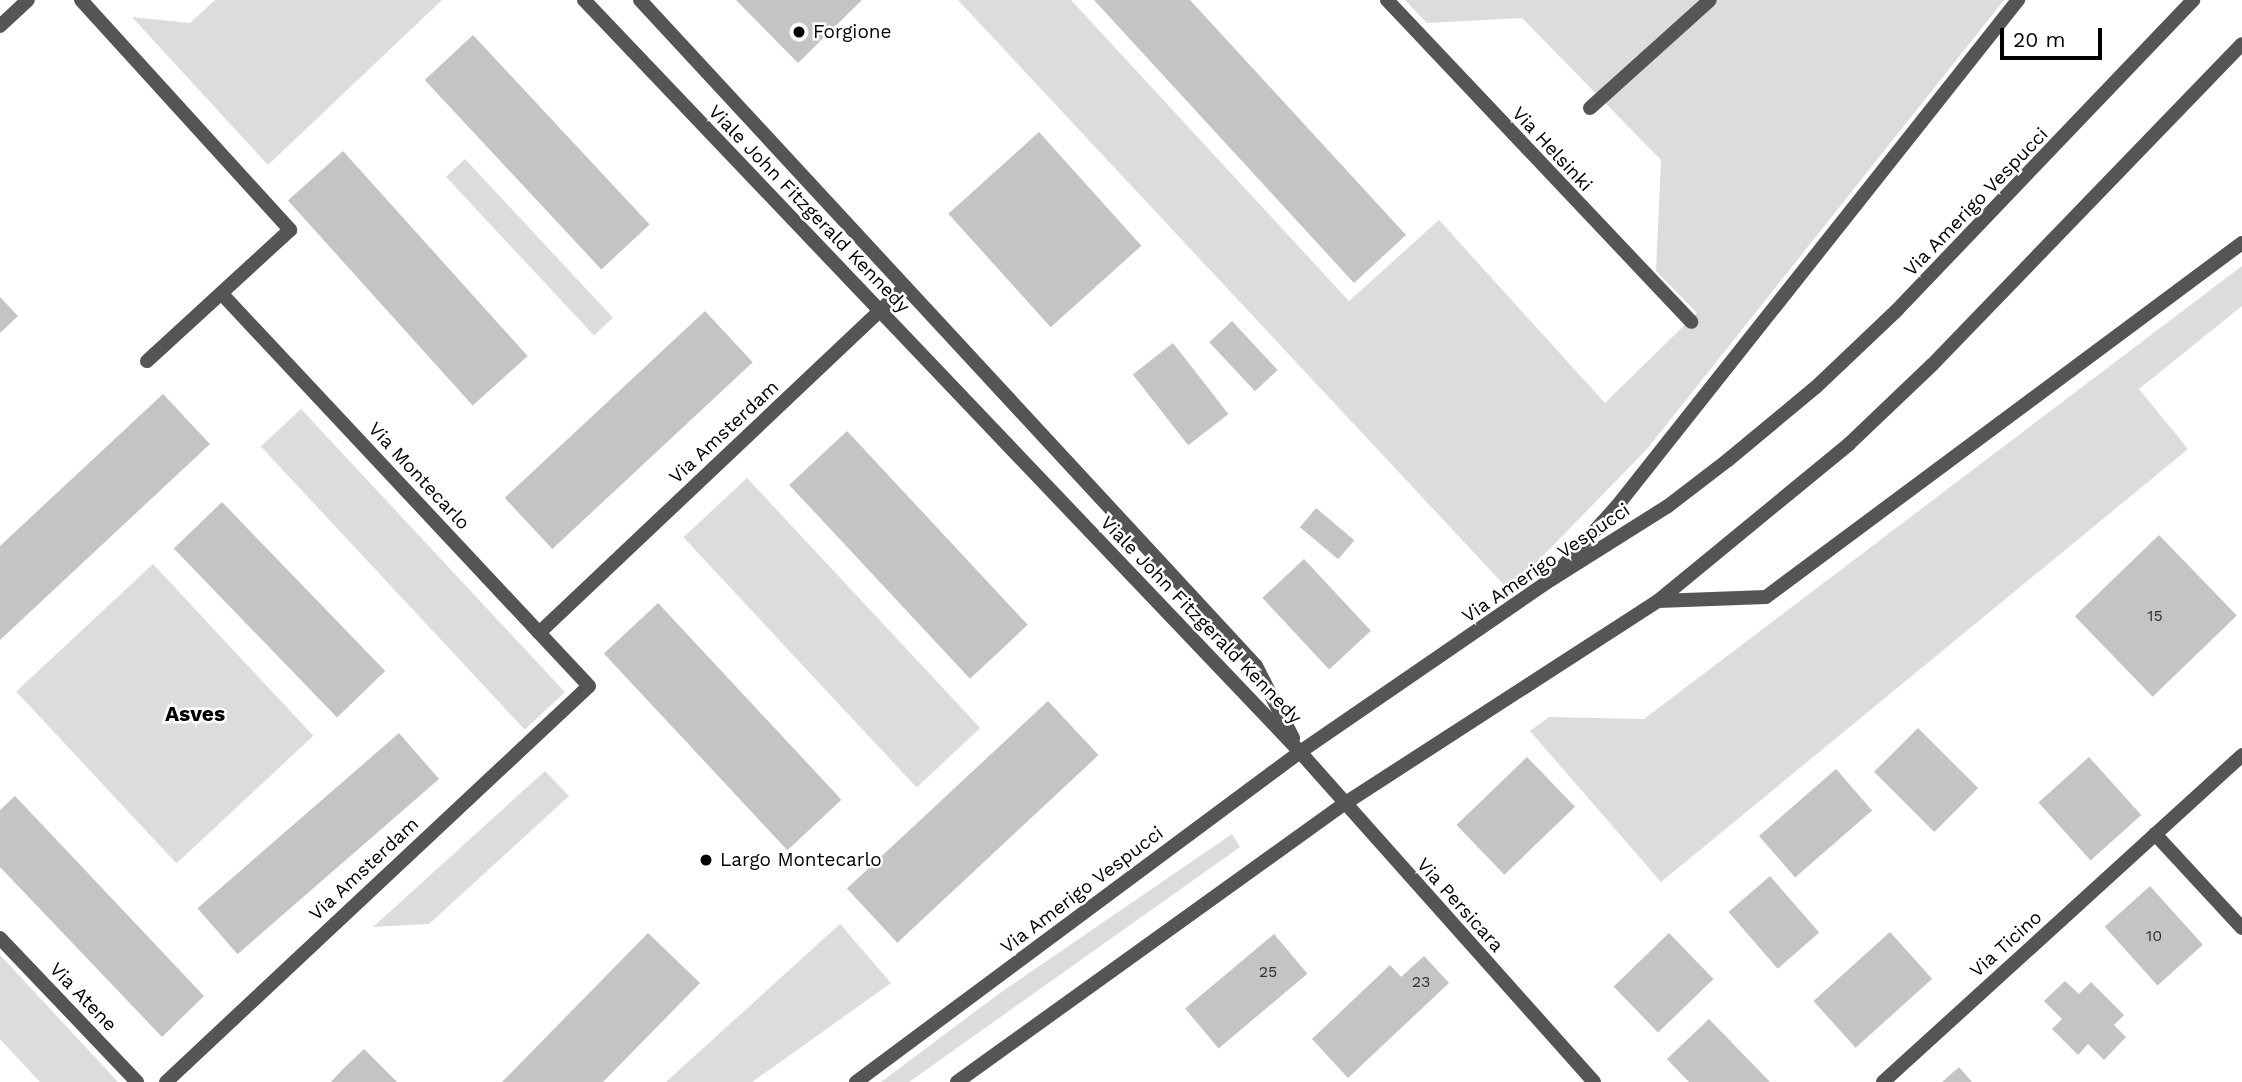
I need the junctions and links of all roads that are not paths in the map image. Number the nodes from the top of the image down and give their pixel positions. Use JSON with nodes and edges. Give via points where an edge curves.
{"nodes":[{"id":1,"x":28,"y":0,"type":"edge"},
{"id":2,"x":80,"y":0,"type":"edge"},
{"id":3,"x":584,"y":0,"type":"edge"},
{"id":4,"x":640,"y":0,"type":"edge"},
{"id":5,"x":1388,"y":0,"type":"edge"},
{"id":6,"x":1710,"y":0,"type":"edge"},
{"id":7,"x":2018,"y":0,"type":"edge"},
{"id":8,"x":2193,"y":0,"type":"edge"},
{"id":9,"x":0,"y":26,"type":"edge"},
{"id":10,"x":2242,"y":44,"type":"edge"},
{"id":11,"x":1591,"y":108,"type":"dead end"},
{"id":12,"x":2242,"y":243,"type":"edge"},
{"id":13,"x":905,"y":287,"type":"junction"},
{"id":14,"x":221,"y":293,"type":"junction"},
{"id":15,"x":880,"y":311,"type":"junction"},
{"id":16,"x":1691,"y":322,"type":"dead end"},
{"id":17,"x":147,"y":360,"type":"dead end"},
{"id":18,"x":1552,"y":579,"type":"junction"},
{"id":19,"x":1658,"y":601,"type":"junction"},
{"id":20,"x":539,"y":633,"type":"junction"},
{"id":21,"x":589,"y":686,"type":"joint"},
{"id":22,"x":1300,"y":752,"type":"junction"},
{"id":23,"x":2242,"y":755,"type":"edge"},
{"id":24,"x":1344,"y":804,"type":"junction"},
{"id":25,"x":2155,"y":834,"type":"junction"},
{"id":26,"x":2242,"y":928,"type":"edge"},
{"id":27,"x":0,"y":938,"type":"edge"},
{"id":28,"x":137,"y":1082,"type":"edge"},
{"id":29,"x":166,"y":1082,"type":"edge"},
{"id":30,"x":856,"y":1082,"type":"edge"},
{"id":31,"x":957,"y":1082,"type":"edge"},
{"id":32,"x":1594,"y":1082,"type":"edge"},
{"id":33,"x":1883,"y":1082,"type":"edge"}],
"edges":[{"from":1,"to":9,"type":"street"},
{"from":2,"to":14,"type":"street","via":[[290,230]]},
{"from":3,"to":15,"type":"street","name":"Viale John Fitzgerald Kennedy"},
{"from":4,"to":13,"type":"street","name":"Viale John Fitzgerald Kennedy"},
{"from":5,"to":16,"type":"street","name":"Via Helsinki"},
{"from":6,"to":11,"type":"street"},
{"from":7,"to":18,"type":"street","via":[[1617,506]]},
{"from":8,"to":18,"type":"street","name":"Via Amerigo Vespucci","via":[[1956,253],[1816,387],[1668,506]]},
{"from":10,"to":19,"type":"street","via":[[1942,356],[1849,444]]},
{"from":12,"to":19,"type":"street","via":[[1766,597]]},
{"from":13,"to":15,"type":"street","name":"Via Amsterdam"},
{"from":13,"to":22,"type":"street","name":"Viale John Fitzgerald Kennedy","via":[[1256,666]]},
{"from":14,"to":17,"type":"street"},
{"from":14,"to":20,"type":"street","name":"Via Montecarlo"},
{"from":15,"to":20,"type":"street","name":"Via Amsterdam"},
{"from":15,"to":22,"type":"street","name":"Viale John Fitzgerald Kennedy"},
{"from":18,"to":22,"type":"street","name":"Via Amerigo Vespucci"},
{"from":19,"to":24,"type":"street"},
{"from":20,"to":21,"type":"street","name":"Via Montecarlo"},
{"from":21,"to":29,"type":"street","name":"Via Amsterdam"},
{"from":22,"to":24,"type":"street","name":"Via Persicara"},
{"from":22,"to":30,"type":"street","name":"Via Amerigo Vespucci"},
{"from":23,"to":25,"type":"street","name":"Via Ticino"},
{"from":24,"to":31,"type":"street"},
{"from":24,"to":32,"type":"street","name":"Via Persicara"},
{"from":25,"to":26,"type":"street"},
{"from":25,"to":33,"type":"street","name":"Via Ticino"},
{"from":27,"to":28,"type":"street","name":"Via Atene"}]}
